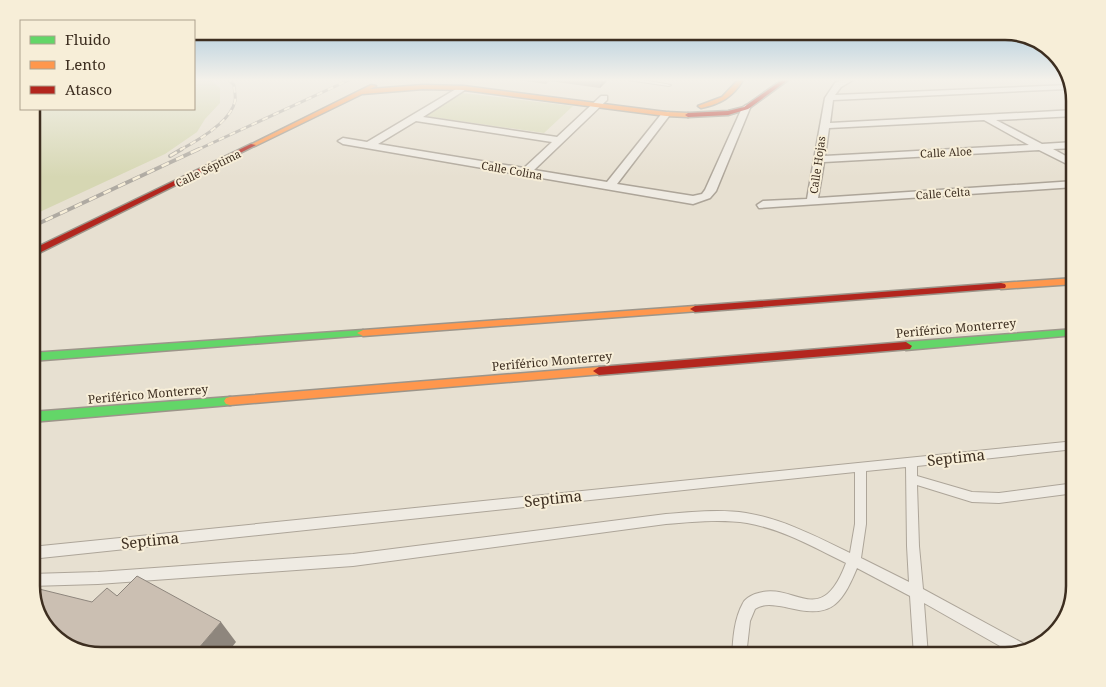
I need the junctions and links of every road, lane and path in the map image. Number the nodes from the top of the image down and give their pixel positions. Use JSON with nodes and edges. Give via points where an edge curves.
{"nodes":[{"id":1,"x":319,"y":112,"type":"edge"},
{"id":2,"x":423,"y":112,"type":"edge"},
{"id":3,"x":587,"y":112,"type":"edge"},
{"id":4,"x":656,"y":112,"type":"edge"},
{"id":5,"x":731,"y":112,"type":"edge"},
{"id":6,"x":744,"y":112,"type":"edge"},
{"id":7,"x":826,"y":112,"type":"edge"},
{"id":8,"x":666,"y":114,"type":"junction"},
{"id":9,"x":1066,"y":114,"type":"edge"},
{"id":10,"x":414,"y":118,"type":"junction"},
{"id":11,"x":985,"y":118,"type":"junction"},
{"id":12,"x":823,"y":126,"type":"junction"},
{"id":13,"x":558,"y":140,"type":"junction"},
{"id":14,"x":343,"y":141,"type":"dead end"},
{"id":15,"x":369,"y":145,"type":"junction"},
{"id":16,"x":1066,"y":145,"type":"edge"},
{"id":17,"x":1041,"y":146,"type":"junction"},
{"id":18,"x":818,"y":159,"type":"junction"},
{"id":19,"x":1066,"y":160,"type":"edge"},
{"id":20,"x":526,"y":172,"type":"junction"},
{"id":21,"x":1066,"y":185,"type":"edge"},
{"id":22,"x":610,"y":186,"type":"junction"},
{"id":23,"x":812,"y":201,"type":"junction"},
{"id":24,"x":763,"y":205,"type":"dead end"},
{"id":25,"x":40,"y":250,"type":"edge"},
{"id":26,"x":1066,"y":282,"type":"edge"},
{"id":27,"x":1066,"y":333,"type":"edge"},
{"id":28,"x":40,"y":356,"type":"edge"},
{"id":29,"x":40,"y":416,"type":"edge"},
{"id":30,"x":1066,"y":446,"type":"edge"},
{"id":31,"x":911,"y":462,"type":"junction"},
{"id":32,"x":860,"y":467,"type":"junction"},
{"id":33,"x":912,"y":479,"type":"junction"},
{"id":34,"x":1066,"y":489,"type":"edge"},
{"id":35,"x":40,"y":552,"type":"edge"},
{"id":36,"x":855,"y":562,"type":"junction"},
{"id":37,"x":40,"y":580,"type":"edge"},
{"id":38,"x":918,"y":593,"type":"junction"},
{"id":39,"x":1014,"y":646,"type":"edge"},
{"id":40,"x":740,"y":647,"type":"edge"},
{"id":41,"x":921,"y":647,"type":"edge"}],
"edges":[{"from":1,"to":25,"type":"main road","name":"Calle Séptima"},
{"from":2,"to":10,"type":"street"},
{"from":3,"to":13,"type":"street"},
{"from":4,"to":8,"type":"main road"},
{"from":5,"to":8,"type":"main road"},
{"from":6,"to":22,"type":"street","name":"Calle Colina","via":[[706,196],[680,199]]},
{"from":7,"to":12,"type":"street","name":"Calle Hojas"},
{"from":8,"to":22,"type":"street"},
{"from":9,"to":11,"type":"street"},
{"from":10,"to":13,"type":"street"},
{"from":10,"to":15,"type":"street"},
{"from":11,"to":12,"type":"street"},
{"from":11,"to":17,"type":"street"},
{"from":12,"to":18,"type":"street","name":"Calle Hojas"},
{"from":13,"to":20,"type":"street"},
{"from":14,"to":15,"type":"street","name":"Calle Colina"},
{"from":15,"to":20,"type":"street","name":"Calle Colina"},
{"from":16,"to":17,"type":"street","name":"Calle Aloe"},
{"from":17,"to":18,"type":"street","name":"Calle Aloe"},
{"from":17,"to":19,"type":"street"},
{"from":18,"to":23,"type":"street","name":"Calle Hojas"},
{"from":20,"to":22,"type":"street","name":"Calle Colina"},
{"from":21,"to":23,"type":"street","name":"Calle Celta"},
{"from":23,"to":24,"type":"street"},
{"from":26,"to":28,"type":"main road"},
{"from":27,"to":29,"type":"main road","name":"Periférico Monterrey"},
{"from":30,"to":31,"type":"lane","name":"Septima"},
{"from":31,"to":32,"type":"lane","name":"Septima"},
{"from":31,"to":33,"type":"lane"},
{"from":32,"to":35,"type":"lane","name":"Septima"},
{"from":32,"to":36,"type":"lane","via":[[862,520]]},
{"from":33,"to":34,"type":"lane","via":[[972,497],[999,498]]},
{"from":33,"to":38,"type":"lane","via":[[913,546]]},
{"from":36,"to":37,"type":"lane","via":[[793,532],[747,518],[710,516],[353,560]]},
{"from":36,"to":38,"type":"lane"},
{"from":36,"to":40,"type":"lane","via":[[839,591],[826,603],[812,606],[759,599],[749,605],[744,616]]},
{"from":38,"to":39,"type":"lane"},
{"from":38,"to":41,"type":"lane"}]}
